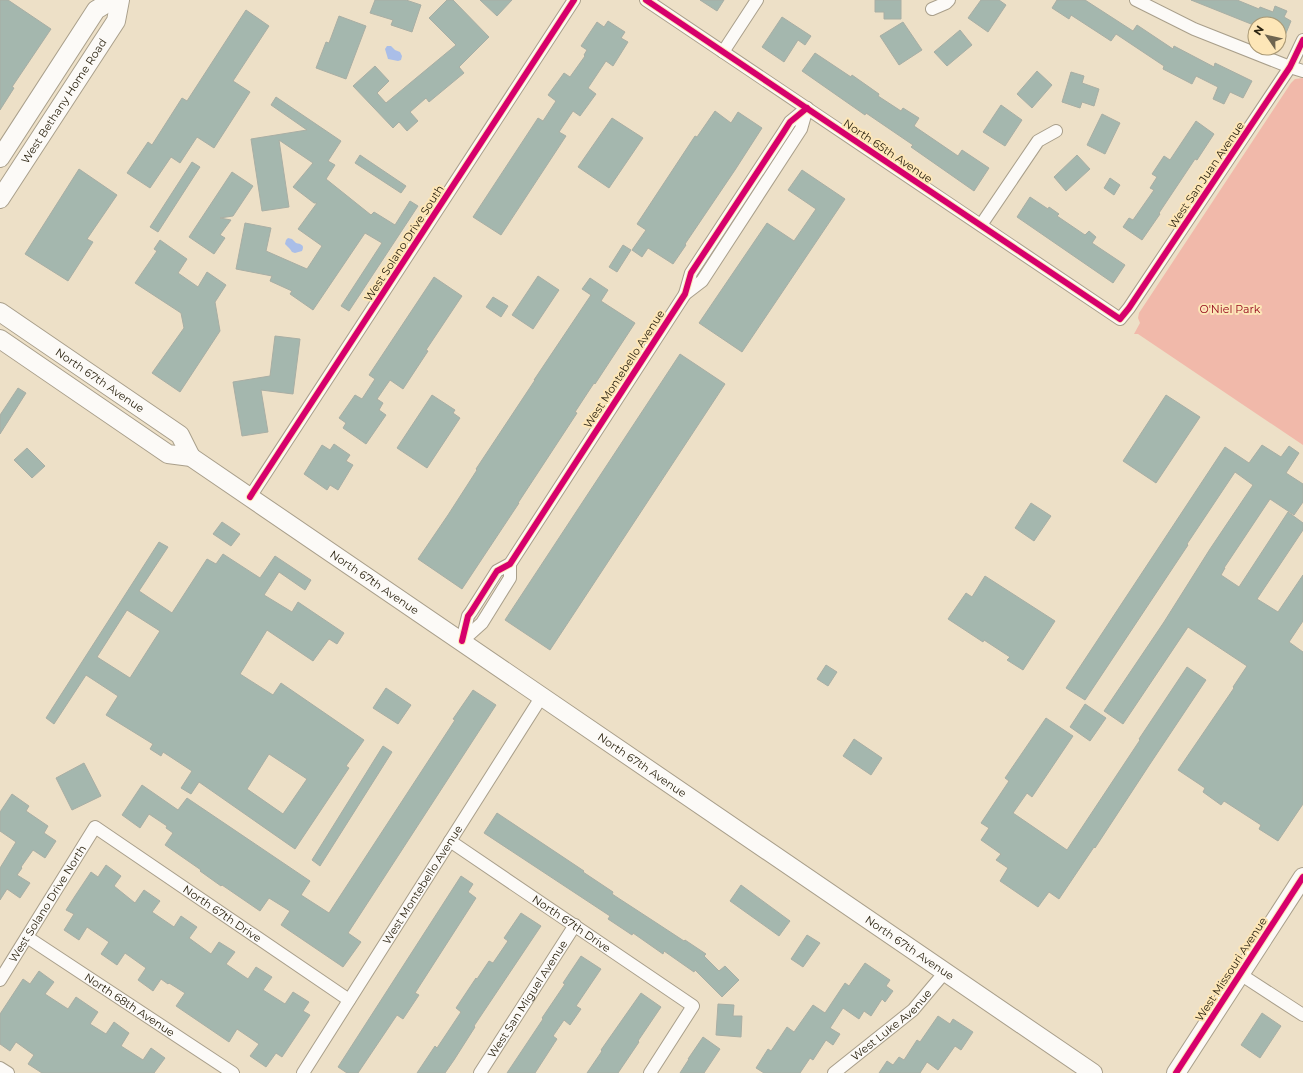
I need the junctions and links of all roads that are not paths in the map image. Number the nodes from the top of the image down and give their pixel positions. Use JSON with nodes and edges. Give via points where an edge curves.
{"nodes":[{"id":1,"x":112,"y":0,"type":"edge"},
{"id":2,"x":120,"y":0,"type":"edge"},
{"id":3,"x":574,"y":0,"type":"edge"},
{"id":4,"x":646,"y":0,"type":"edge"},
{"id":5,"x":757,"y":0,"type":"edge"},
{"id":6,"x":949,"y":0,"type":"edge"},
{"id":7,"x":1136,"y":0,"type":"edge"},
{"id":8,"x":932,"y":9,"type":"dead end"},
{"id":9,"x":1303,"y":40,"type":"edge"},
{"id":10,"x":724,"y":52,"type":"junction"},
{"id":11,"x":1290,"y":67,"type":"junction"},
{"id":12,"x":1303,"y":71,"type":"edge"},
{"id":13,"x":806,"y":108,"type":"junction"},
{"id":14,"x":1056,"y":131,"type":"dead end"},
{"id":15,"x":0,"y":158,"type":"edge"},
{"id":16,"x":0,"y":198,"type":"edge"},
{"id":17,"x":981,"y":225,"type":"junction"},
{"id":18,"x":0,"y":312,"type":"edge"},
{"id":19,"x":1120,"y":319,"type":"joint"},
{"id":20,"x":0,"y":339,"type":"edge"},
{"id":21,"x":191,"y":457,"type":"junction"},
{"id":22,"x":250,"y":497,"type":"junction"},
{"id":23,"x":462,"y":641,"type":"junction"},
{"id":24,"x":542,"y":696,"type":"junction"},
{"id":25,"x":95,"y":827,"type":"joint"},
{"id":26,"x":450,"y":840,"type":"junction"},
{"id":27,"x":1303,"y":877,"type":"edge"},
{"id":28,"x":575,"y":925,"type":"junction"},
{"id":29,"x":27,"y":937,"type":"junction"},
{"id":30,"x":945,"y":972,"type":"junction"},
{"id":31,"x":1240,"y":974,"type":"junction"},
{"id":32,"x":0,"y":980,"type":"edge"},
{"id":33,"x":349,"y":1000,"type":"junction"},
{"id":34,"x":1303,"y":1015,"type":"edge"},
{"id":35,"x":0,"y":1068,"type":"edge"},
{"id":36,"x":8,"y":1073,"type":"edge"},
{"id":37,"x":233,"y":1073,"type":"edge"},
{"id":38,"x":303,"y":1073,"type":"edge"},
{"id":39,"x":480,"y":1073,"type":"edge"},
{"id":40,"x":650,"y":1073,"type":"edge"},
{"id":41,"x":834,"y":1073,"type":"edge"},
{"id":42,"x":1093,"y":1073,"type":"edge"},
{"id":43,"x":1176,"y":1073,"type":"edge"}],
"edges":[{"from":1,"to":15,"type":"main road","name":"West Bethany Home Road","via":[[96,10]]},
{"from":2,"to":16,"type":"main road","name":"West Bethany Home Road","via":[[116,21]]},
{"from":3,"to":22,"type":"street","name":"West Solano Drive South"},
{"from":4,"to":10,"type":"street","name":"North 65th Avenue"},
{"from":5,"to":10,"type":"street"},
{"from":6,"to":8,"type":"street"},
{"from":7,"to":11,"type":"street","via":[[1194,29]]},
{"from":9,"to":11,"type":"street","name":"West San Juan Avenue"},
{"from":10,"to":13,"type":"street","name":"North 65th Avenue"},
{"from":11,"to":12,"type":"street"},
{"from":11,"to":19,"type":"street","name":"West San Juan Avenue"},
{"from":13,"to":17,"type":"street","name":"North 65th Avenue"},
{"from":13,"to":23,"type":"street","name":"West Montebello Avenue","via":[[800,129],[706,275],[685,294],[510,564],[497,571],[470,612]]},
{"from":14,"to":17,"type":"street","via":[[1038,141]]},
{"from":17,"to":19,"type":"street","name":"North 65th Avenue"},
{"from":18,"to":21,"type":"main road","name":"North 67th Avenue","via":[[180,436]]},
{"from":20,"to":21,"type":"main road","name":"North 67th Avenue","via":[[168,454]]},
{"from":21,"to":22,"type":"main road","name":"North 67th Avenue"},
{"from":22,"to":23,"type":"main road","name":"North 67th Avenue"},
{"from":23,"to":24,"type":"main road","name":"North 67th Avenue"},
{"from":24,"to":26,"type":"street","name":"West Montebello Avenue"},
{"from":24,"to":30,"type":"main road","name":"North 67th Avenue"},
{"from":25,"to":29,"type":"street","name":"West Solano Drive North"},
{"from":25,"to":33,"type":"street","name":"North 67th Drive"},
{"from":26,"to":28,"type":"street","name":"North 67th Drive"},
{"from":26,"to":33,"type":"street","name":"West Montebello Avenue"},
{"from":27,"to":31,"type":"main road","name":"West Missouri Avenue"},
{"from":28,"to":39,"type":"street","name":"West San Miguel Avenue"},
{"from":28,"to":40,"type":"street","name":"North 67th Drive","via":[[693,1006]]},
{"from":29,"to":32,"type":"street","name":"West Solano Drive North"},
{"from":29,"to":37,"type":"street","name":"North 68th Avenue"},
{"from":30,"to":41,"type":"street","name":"West Luke Avenue","via":[[913,1010]]},
{"from":30,"to":42,"type":"main road","name":"North 67th Avenue"},
{"from":31,"to":34,"type":"street"},
{"from":31,"to":43,"type":"main road","name":"West Missouri Avenue"},
{"from":33,"to":38,"type":"street","name":"West Montebello Avenue"},
{"from":35,"to":36,"type":"street"}]}
